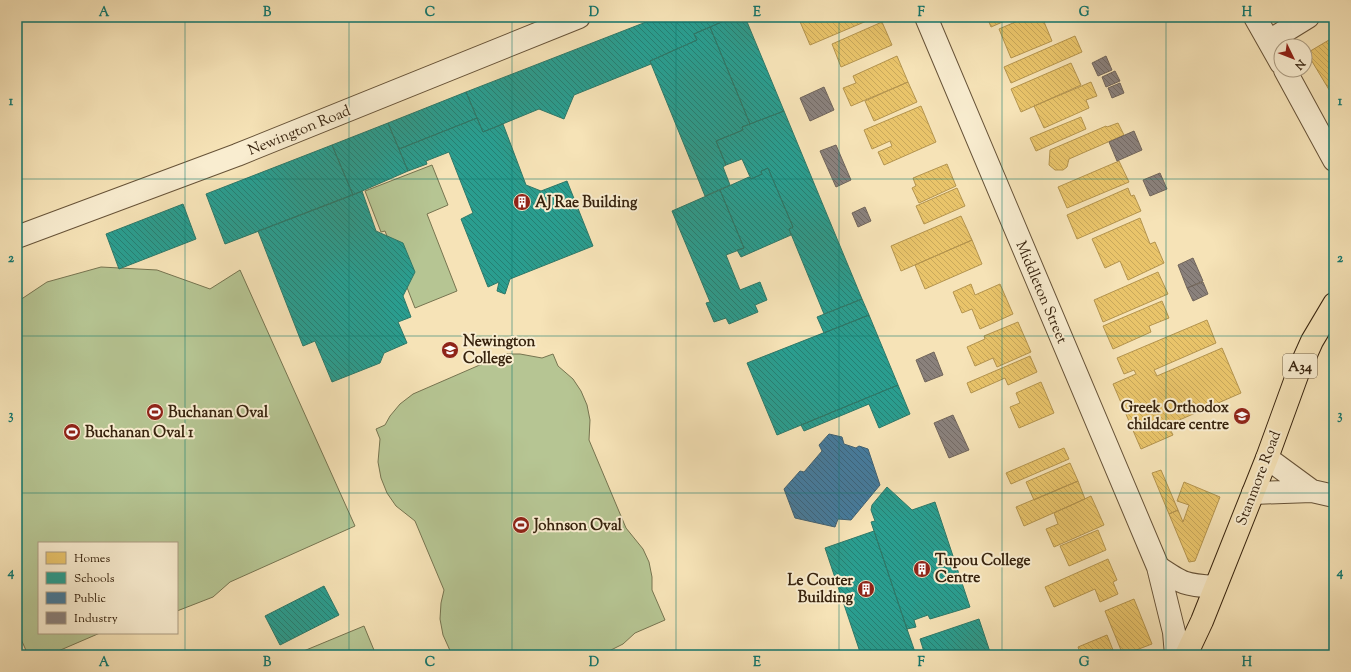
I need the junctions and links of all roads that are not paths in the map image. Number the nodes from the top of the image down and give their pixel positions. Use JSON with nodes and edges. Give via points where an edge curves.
{"nodes":[{"id":1,"x":579,"y":17,"type":"edge"},
{"id":2,"x":926,"y":17,"type":"edge"},
{"id":3,"x":1255,"y":17,"type":"edge"},
{"id":4,"x":1308,"y":17,"type":"edge"},
{"id":5,"x":1269,"y":41,"type":"junction"},
{"id":6,"x":1273,"y":48,"type":"edge"},
{"id":7,"x":1289,"y":78,"type":"edge"},
{"id":8,"x":1334,"y":160,"type":"edge"},
{"id":9,"x":17,"y":237,"type":"edge"},
{"id":10,"x":1334,"y":304,"type":"edge"},
{"id":11,"x":1267,"y":458,"type":"junction"},
{"id":12,"x":1312,"y":491,"type":"junction"},
{"id":13,"x":1253,"y":493,"type":"junction"},
{"id":14,"x":1334,"y":496,"type":"edge"},
{"id":15,"x":1158,"y":567,"type":"junction"},
{"id":16,"x":1215,"y":587,"type":"junction"},
{"id":17,"x":1176,"y":655,"type":"edge"},
{"id":18,"x":1186,"y":655,"type":"edge"}],
"edges":[{"from":1,"to":9,"type":"street","name":"Newington Road","via":[[237,155]]},
{"from":2,"to":15,"type":"street","name":"Middleton Street"},
{"from":3,"to":5,"type":"street"},
{"from":4,"to":5,"type":"street"},
{"from":5,"to":6,"type":"street"},
{"from":7,"to":8,"type":"street"},
{"from":10,"to":11,"type":"highway","name":"Stanmore Road","number":"A34","via":[[1312,340],[1298,370]]},
{"from":11,"to":12,"type":"street"},
{"from":11,"to":13,"type":"highway","name":"Stanmore Road","number":"A34"},
{"from":12,"to":13,"type":"street"},
{"from":12,"to":14,"type":"street"},
{"from":13,"to":16,"type":"highway","name":"Stanmore Road","number":"A34"},
{"from":15,"to":16,"type":"street","via":[[1180,582]]},
{"from":15,"to":17,"type":"street","name":"Middleton Street","via":[[1174,632]]},
{"from":16,"to":18,"type":"highway","name":"Stanmore Road","number":"A34"}]}
